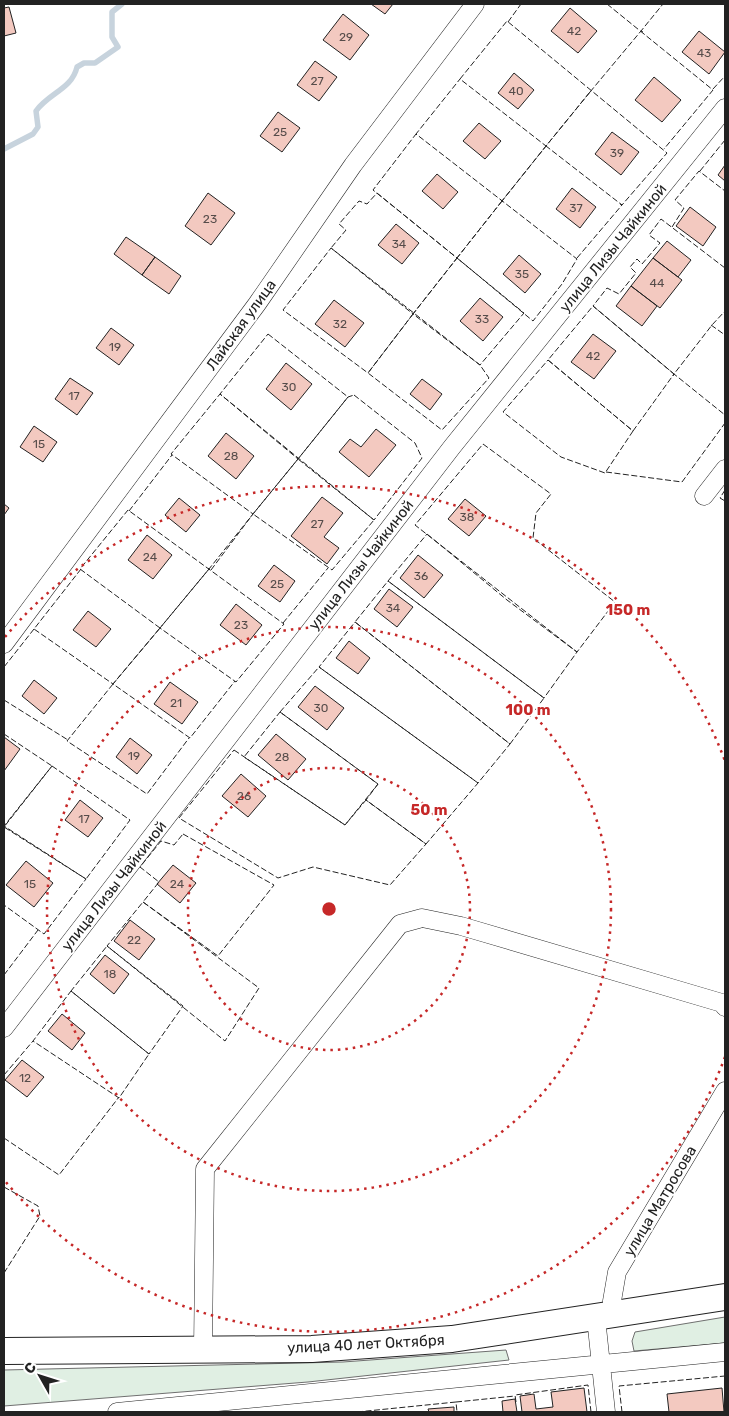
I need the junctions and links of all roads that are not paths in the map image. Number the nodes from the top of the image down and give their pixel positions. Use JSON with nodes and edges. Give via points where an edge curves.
{"nodes":[{"id":1,"x":475,"y":4,"type":"edge"},
{"id":2,"x":725,"y":108,"type":"edge"},
{"id":3,"x":725,"y":469,"type":"edge"},
{"id":4,"x":704,"y":496,"type":"dead end"},
{"id":5,"x":4,"y":644,"type":"edge"},
{"id":6,"x":725,"y":1007,"type":"edge"},
{"id":7,"x":4,"y":1028,"type":"edge"},
{"id":8,"x":725,"y":1091,"type":"edge"},
{"id":9,"x":725,"y":1297,"type":"edge"},
{"id":10,"x":604,"y":1317,"type":"junction"},
{"id":11,"x":203,"y":1350,"type":"junction"},
{"id":12,"x":4,"y":1351,"type":"edge"},
{"id":13,"x":725,"y":1352,"type":"edge"},
{"id":14,"x":600,"y":1366,"type":"junction"},
{"id":15,"x":117,"y":1412,"type":"edge"},
{"id":16,"x":606,"y":1412,"type":"edge"}],
"edges":[{"from":1,"to":5,"type":"street","name":"Лайская улица","via":[[353,165],[257,304]]},
{"from":2,"to":7,"type":"street","name":"улица Лизы Чайкиной","via":[[452,447]]},
{"from":3,"to":4,"type":"street"},
{"from":6,"to":11,"type":"street","via":[[722,1003],[461,926],[422,918],[400,924],[205,1169]]},
{"from":8,"to":10,"type":"street","name":"улица Матросова","via":[[618,1272],[612,1301]]},
{"from":9,"to":10,"type":"main road","name":"улица 40 лет Октября"},
{"from":10,"to":11,"type":"main road","name":"улица 40 лет Октября","via":[[452,1339],[312,1349]]},
{"from":10,"to":14,"type":"street","name":"улица Матросова"},
{"from":11,"to":12,"type":"main road","name":"улица 40 лет Октября"},
{"from":13,"to":14,"type":"street"},
{"from":14,"to":15,"type":"street"},
{"from":14,"to":16,"type":"street","name":"улица Матросова"}]}
